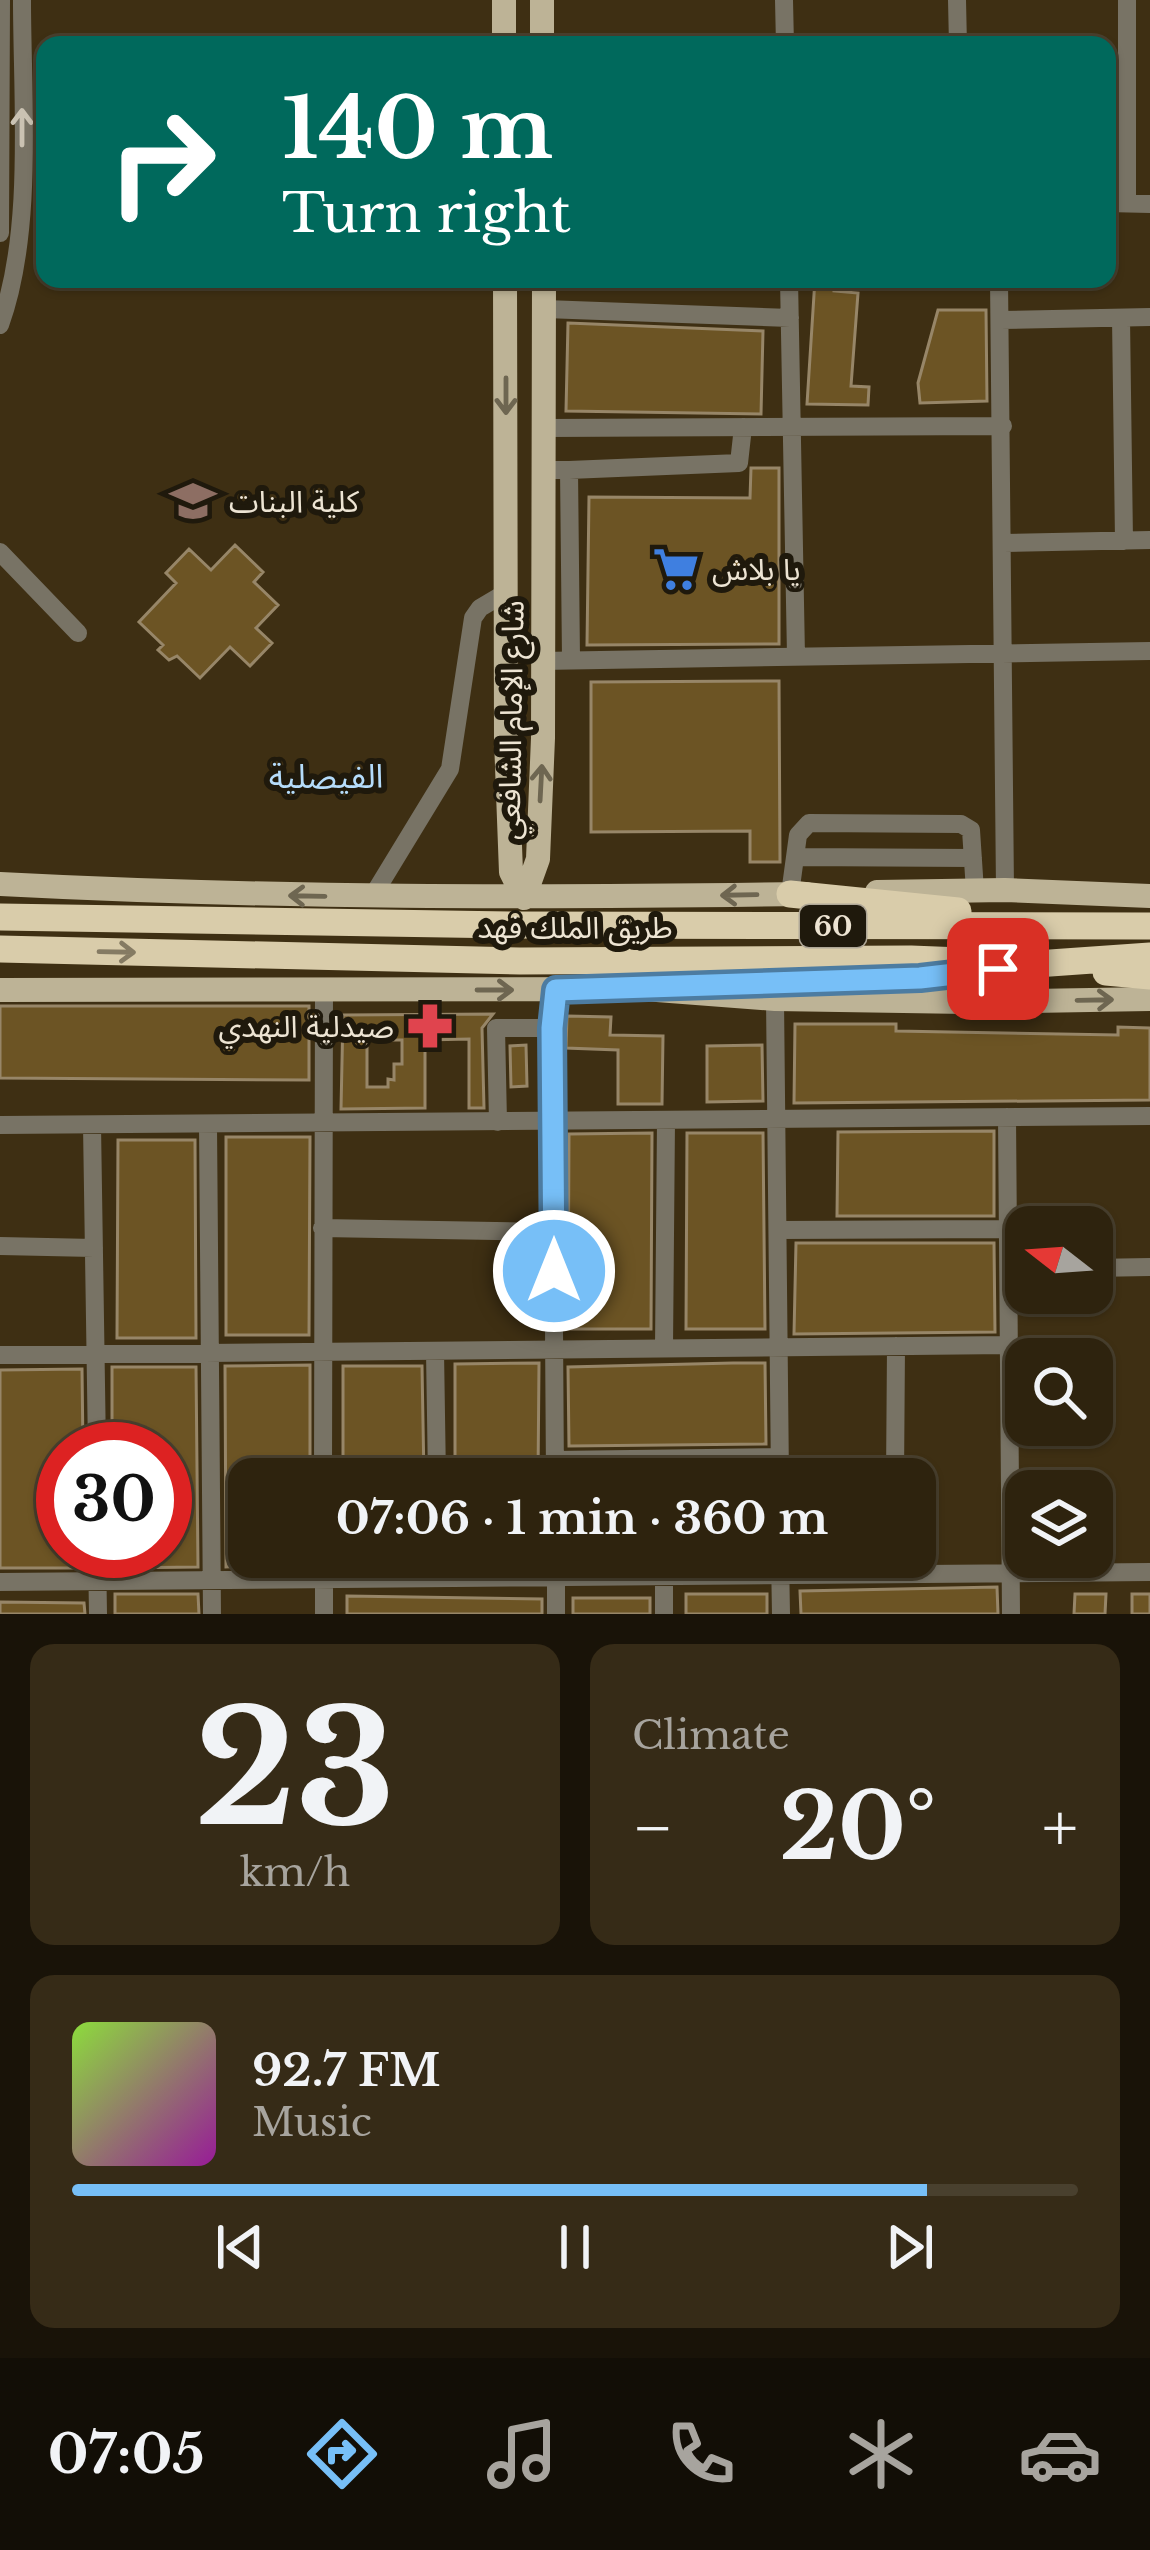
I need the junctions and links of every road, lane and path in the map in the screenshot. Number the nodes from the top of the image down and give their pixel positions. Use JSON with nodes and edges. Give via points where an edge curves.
{"nodes":[{"id":1,"x":1,"y":0,"type":"edge"},
{"id":2,"x":22,"y":0,"type":"edge"},
{"id":3,"x":504,"y":0,"type":"edge"},
{"id":4,"x":542,"y":0,"type":"edge"},
{"id":5,"x":784,"y":0,"type":"edge"},
{"id":6,"x":957,"y":0,"type":"edge"},
{"id":7,"x":1127,"y":0,"type":"edge"},
{"id":8,"x":504,"y":36,"type":"edge"},
{"id":9,"x":542,"y":36,"type":"edge"},
{"id":10,"x":785,"y":36,"type":"edge"},
{"id":11,"x":958,"y":36,"type":"edge"},
{"id":12,"x":1117,"y":90,"type":"edge"},
{"id":13,"x":1117,"y":203,"type":"edge"},
{"id":14,"x":1150,"y":204,"type":"edge"},
{"id":15,"x":6,"y":232,"type":"edge"},
{"id":16,"x":506,"y":288,"type":"edge"},
{"id":17,"x":544,"y":288,"type":"edge"},
{"id":18,"x":790,"y":288,"type":"edge"},
{"id":19,"x":1000,"y":288,"type":"edge"},
{"id":20,"x":545,"y":309,"type":"junction"},
{"id":21,"x":1150,"y":317,"type":"edge"},
{"id":22,"x":790,"y":318,"type":"junction"},
{"id":23,"x":1121,"y":318,"type":"junction"},
{"id":24,"x":1000,"y":320,"type":"junction"},
{"id":25,"x":0,"y":325,"type":"edge"},
{"id":26,"x":1003,"y":426,"type":"junction"},
{"id":27,"x":743,"y":427,"type":"junction"},
{"id":28,"x":792,"y":427,"type":"junction"},
{"id":29,"x":546,"y":428,"type":"junction"},
{"id":30,"x":558,"y":470,"type":"junction"},
{"id":31,"x":1150,"y":540,"type":"edge"},
{"id":32,"x":1124,"y":541,"type":"junction"},
{"id":33,"x":1004,"y":543,"type":"junction"},
{"id":34,"x":0,"y":552,"type":"edge"},
{"id":35,"x":507,"y":592,"type":"junction"},
{"id":36,"x":78,"y":633,"type":"dead end"},
{"id":37,"x":1150,"y":651,"type":"edge"},
{"id":38,"x":1005,"y":653,"type":"junction"},
{"id":39,"x":796,"y":656,"type":"junction"},
{"id":40,"x":571,"y":659,"type":"junction"},
{"id":41,"x":541,"y":661,"type":"junction"},
{"id":42,"x":543,"y":738,"type":"junction"},
{"id":43,"x":506,"y":740,"type":"junction"},
{"id":44,"x":795,"y":857,"type":"junction"},
{"id":45,"x":973,"y":858,"type":"junction"},
{"id":46,"x":0,"y":884,"type":"edge"},
{"id":47,"x":1005,"y":890,"type":"junction"},
{"id":48,"x":975,"y":891,"type":"junction"},
{"id":49,"x":187,"y":894,"type":"junction"},
{"id":50,"x":790,"y":894,"type":"junction"},
{"id":51,"x":1150,"y":896,"type":"edge"},
{"id":52,"x":372,"y":897,"type":"junction"},
{"id":53,"x":0,"y":899,"type":"edge"},
{"id":54,"x":520,"y":912,"type":"junction"},
{"id":55,"x":0,"y":916,"type":"edge"},
{"id":56,"x":1137,"y":926,"type":"edge"},
{"id":57,"x":0,"y":949,"type":"edge"},
{"id":58,"x":1150,"y":956,"type":"edge"},
{"id":59,"x":1036,"y":964,"type":"junction"},
{"id":60,"x":0,"y":976,"type":"edge"},
{"id":61,"x":1150,"y":976,"type":"edge"},
{"id":62,"x":323,"y":989,"type":"junction"},
{"id":63,"x":644,"y":989,"type":"junction"},
{"id":64,"x":0,"y":990,"type":"edge"},
{"id":65,"x":556,"y":990,"type":"junction"},
{"id":66,"x":227,"y":991,"type":"junction"},
{"id":67,"x":775,"y":998,"type":"junction"},
{"id":68,"x":1150,"y":999,"type":"edge"},
{"id":69,"x":552,"y":1028,"type":"junction"},
{"id":70,"x":1150,"y":1116,"type":"edge"},
{"id":71,"x":1007,"y":1117,"type":"junction"},
{"id":72,"x":666,"y":1120,"type":"junction"},
{"id":73,"x":777,"y":1120,"type":"junction"},
{"id":74,"x":498,"y":1122,"type":"junction"},
{"id":75,"x":553,"y":1122,"type":"junction"},
{"id":76,"x":321,"y":1124,"type":"junction"},
{"id":77,"x":0,"y":1125,"type":"edge"},
{"id":78,"x":92,"y":1125,"type":"junction"},
{"id":79,"x":208,"y":1125,"type":"junction"},
{"id":80,"x":1008,"y":1206,"type":"edge"},
{"id":81,"x":322,"y":1228,"type":"junction"},
{"id":82,"x":1005,"y":1229,"type":"edge"},
{"id":83,"x":778,"y":1230,"type":"junction"},
{"id":84,"x":554,"y":1232,"type":"junction"},
{"id":85,"x":0,"y":1246,"type":"edge"},
{"id":86,"x":94,"y":1248,"type":"junction"},
{"id":87,"x":1150,"y":1267,"type":"edge"},
{"id":88,"x":1113,"y":1268,"type":"edge"},
{"id":89,"x":1005,"y":1345,"type":"edge"},
{"id":90,"x":896,"y":1346,"type":"junction"},
{"id":91,"x":778,"y":1347,"type":"junction"},
{"id":92,"x":664,"y":1348,"type":"junction"},
{"id":93,"x":554,"y":1350,"type":"junction"},
{"id":94,"x":435,"y":1351,"type":"junction"},
{"id":95,"x":322,"y":1352,"type":"junction"},
{"id":96,"x":210,"y":1353,"type":"junction"},
{"id":97,"x":96,"y":1354,"type":"junction"},
{"id":98,"x":0,"y":1355,"type":"edge"},
{"id":99,"x":97,"y":1422,"type":"edge"},
{"id":100,"x":779,"y":1457,"type":"joint"},
{"id":101,"x":323,"y":1458,"type":"edge"},
{"id":102,"x":437,"y":1458,"type":"edge"},
{"id":103,"x":555,"y":1458,"type":"edge"},
{"id":104,"x":762,"y":1458,"type":"edge"},
{"id":105,"x":895,"y":1458,"type":"edge"},
{"id":106,"x":936,"y":1568,"type":"edge"},
{"id":107,"x":1113,"y":1572,"type":"edge"},
{"id":108,"x":1150,"y":1572,"type":"edge"},
{"id":109,"x":1005,"y":1573,"type":"edge"},
{"id":110,"x":439,"y":1578,"type":"edge"},
{"id":111,"x":556,"y":1578,"type":"edge"},
{"id":112,"x":664,"y":1578,"type":"edge"},
{"id":113,"x":780,"y":1578,"type":"edge"},
{"id":114,"x":1011,"y":1578,"type":"edge"},
{"id":115,"x":212,"y":1580,"type":"junction"},
{"id":116,"x":324,"y":1580,"type":"junction"},
{"id":117,"x":98,"y":1581,"type":"junction"},
{"id":118,"x":0,"y":1582,"type":"edge"},
{"id":119,"x":98,"y":1614,"type":"edge"},
{"id":120,"x":212,"y":1614,"type":"edge"},
{"id":121,"x":324,"y":1614,"type":"edge"},
{"id":122,"x":556,"y":1614,"type":"edge"},
{"id":123,"x":664,"y":1614,"type":"edge"},
{"id":124,"x":781,"y":1614,"type":"edge"},
{"id":125,"x":1011,"y":1614,"type":"edge"}],
"edges":[{"from":1,"to":15,"type":"street"},
{"from":15,"to":2,"type":"street","one_way":true},
{"from":3,"to":8,"type":"main road"},
{"from":4,"to":9,"type":"main road"},
{"from":5,"to":10,"type":"street"},
{"from":6,"to":11,"type":"street"},
{"from":7,"to":12,"type":"street"},
{"from":12,"to":13,"type":"street"},
{"from":13,"to":14,"type":"street"},
{"from":15,"to":25,"type":"street","via":[[14,286]]},
{"from":16,"to":35,"type":"main road","name":"شارع الإمام الشافعي","one_way":true},
{"from":17,"to":20,"type":"main road","name":"شارع الإمام الشافعي"},
{"from":18,"to":22,"type":"street"},
{"from":19,"to":24,"type":"street"},
{"from":20,"to":22,"type":"street"},
{"from":20,"to":29,"type":"main road","name":"شارع الإمام الشافعي"},
{"from":21,"to":23,"type":"street"},
{"from":22,"to":28,"type":"street"},
{"from":23,"to":24,"type":"street"},
{"from":23,"to":32,"type":"street"},
{"from":24,"to":26,"type":"street"},
{"from":26,"to":28,"type":"street"},
{"from":26,"to":33,"type":"street"},
{"from":27,"to":28,"type":"street"},
{"from":27,"to":29,"type":"street"},
{"from":27,"to":30,"type":"street","via":[[739,463]]},
{"from":28,"to":39,"type":"street"},
{"from":29,"to":30,"type":"main road","name":"شارع الإمام الشافعي"},
{"from":30,"to":40,"type":"street"},
{"from":30,"to":41,"type":"main road","name":"شارع الإمام الشافعي"},
{"from":31,"to":32,"type":"street"},
{"from":32,"to":33,"type":"street"},
{"from":33,"to":38,"type":"street"},
{"from":34,"to":36,"type":"street"},
{"from":35,"to":43,"type":"main road","name":"شارع الإمام الشافعي"},
{"from":35,"to":52,"type":"street","via":[[473,618],[450,769]]},
{"from":37,"to":38,"type":"street"},
{"from":38,"to":39,"type":"street"},
{"from":38,"to":47,"type":"street"},
{"from":39,"to":40,"type":"street"},
{"from":40,"to":41,"type":"street"},
{"from":41,"to":42,"type":"main road","name":"شارع الإمام الشافعي"},
{"from":42,"to":43,"type":"main road"},
{"from":54,"to":42,"type":"main road","name":"شارع الإمام الشافعي","one_way":true,"via":[[538,860]]},
{"from":43,"to":54,"type":"main road","name":"شارع الإمام الشافعي"},
{"from":44,"to":45,"type":"street"},
{"from":44,"to":45,"type":"street","via":[[809,823],[852,823],[961,824],[971,830]]},
{"from":44,"to":50,"type":"street"},
{"from":45,"to":48,"type":"street"},
{"from":46,"to":49,"type":"main road"},
{"from":47,"to":48,"type":"main road"},
{"from":47,"to":51,"type":"main road"},
{"from":48,"to":50,"type":"main road"},
{"from":52,"to":49,"type":"main road","one_way":true},
{"from":49,"to":53,"type":"main road"},
{"from":50,"to":54,"type":"main road","one_way":true},
{"from":50,"to":56,"type":"highway"},
{"from":52,"to":54,"type":"main road"},
{"from":54,"to":55,"type":"highway","name":"طريق الملك فهد","number":"60"},
{"from":54,"to":56,"type":"highway","name":"طريق الملك فهد","number":"60"},
{"from":57,"to":59,"type":"highway","name":"طريق الملك فهد","number":"60","one_way":true},
{"from":58,"to":59,"type":"highway","name":"طريق الملك فهد","number":"60"},
{"from":59,"to":61,"type":"highway"},
{"from":59,"to":63,"type":"main road","via":[[920,978]]},
{"from":60,"to":66,"type":"main road"},
{"from":62,"to":65,"type":"main road","one_way":true},
{"from":62,"to":66,"type":"main road"},
{"from":62,"to":76,"type":"street"},
{"from":63,"to":65,"type":"main road"},
{"from":63,"to":67,"type":"main road"},
{"from":64,"to":66,"type":"main road"},
{"from":65,"to":69,"type":"street"},
{"from":67,"to":68,"type":"main road","one_way":true},
{"from":67,"to":73,"type":"street"},
{"from":69,"to":74,"type":"street","via":[[496,1028]]},
{"from":69,"to":75,"type":"street"},
{"from":70,"to":71,"type":"street"},
{"from":71,"to":73,"type":"street"},
{"from":71,"to":80,"type":"street"},
{"from":72,"to":73,"type":"street"},
{"from":72,"to":75,"type":"street"},
{"from":72,"to":92,"type":"street"},
{"from":73,"to":83,"type":"street"},
{"from":74,"to":75,"type":"street"},
{"from":74,"to":76,"type":"street"},
{"from":75,"to":84,"type":"street"},
{"from":76,"to":79,"type":"street"},
{"from":76,"to":81,"type":"street"},
{"from":77,"to":78,"type":"street"},
{"from":78,"to":79,"type":"street"},
{"from":78,"to":86,"type":"street"},
{"from":79,"to":96,"type":"street"},
{"from":81,"to":84,"type":"street"},
{"from":81,"to":95,"type":"street"},
{"from":82,"to":83,"type":"street"},
{"from":83,"to":91,"type":"street"},
{"from":84,"to":93,"type":"street"},
{"from":85,"to":86,"type":"street"},
{"from":86,"to":97,"type":"street"},
{"from":87,"to":88,"type":"street"},
{"from":89,"to":90,"type":"street"},
{"from":90,"to":91,"type":"street"},
{"from":90,"to":105,"type":"street"},
{"from":91,"to":92,"type":"street"},
{"from":91,"to":100,"type":"street"},
{"from":92,"to":93,"type":"street"},
{"from":93,"to":94,"type":"street"},
{"from":93,"to":103,"type":"street"},
{"from":94,"to":95,"type":"street"},
{"from":94,"to":102,"type":"street"},
{"from":95,"to":96,"type":"street"},
{"from":95,"to":101,"type":"street"},
{"from":96,"to":97,"type":"street"},
{"from":96,"to":115,"type":"street"},
{"from":97,"to":98,"type":"street"},
{"from":97,"to":99,"type":"street"},
{"from":100,"to":104,"type":"street"},
{"from":106,"to":109,"type":"street"},
{"from":107,"to":108,"type":"street"},
{"from":110,"to":116,"type":"street"},
{"from":111,"to":122,"type":"street"},
{"from":112,"to":123,"type":"street"},
{"from":113,"to":124,"type":"street"},
{"from":114,"to":125,"type":"street"},
{"from":115,"to":116,"type":"street"},
{"from":115,"to":117,"type":"street"},
{"from":115,"to":120,"type":"street"},
{"from":116,"to":121,"type":"street"},
{"from":117,"to":118,"type":"street"},
{"from":117,"to":119,"type":"street"}]}
